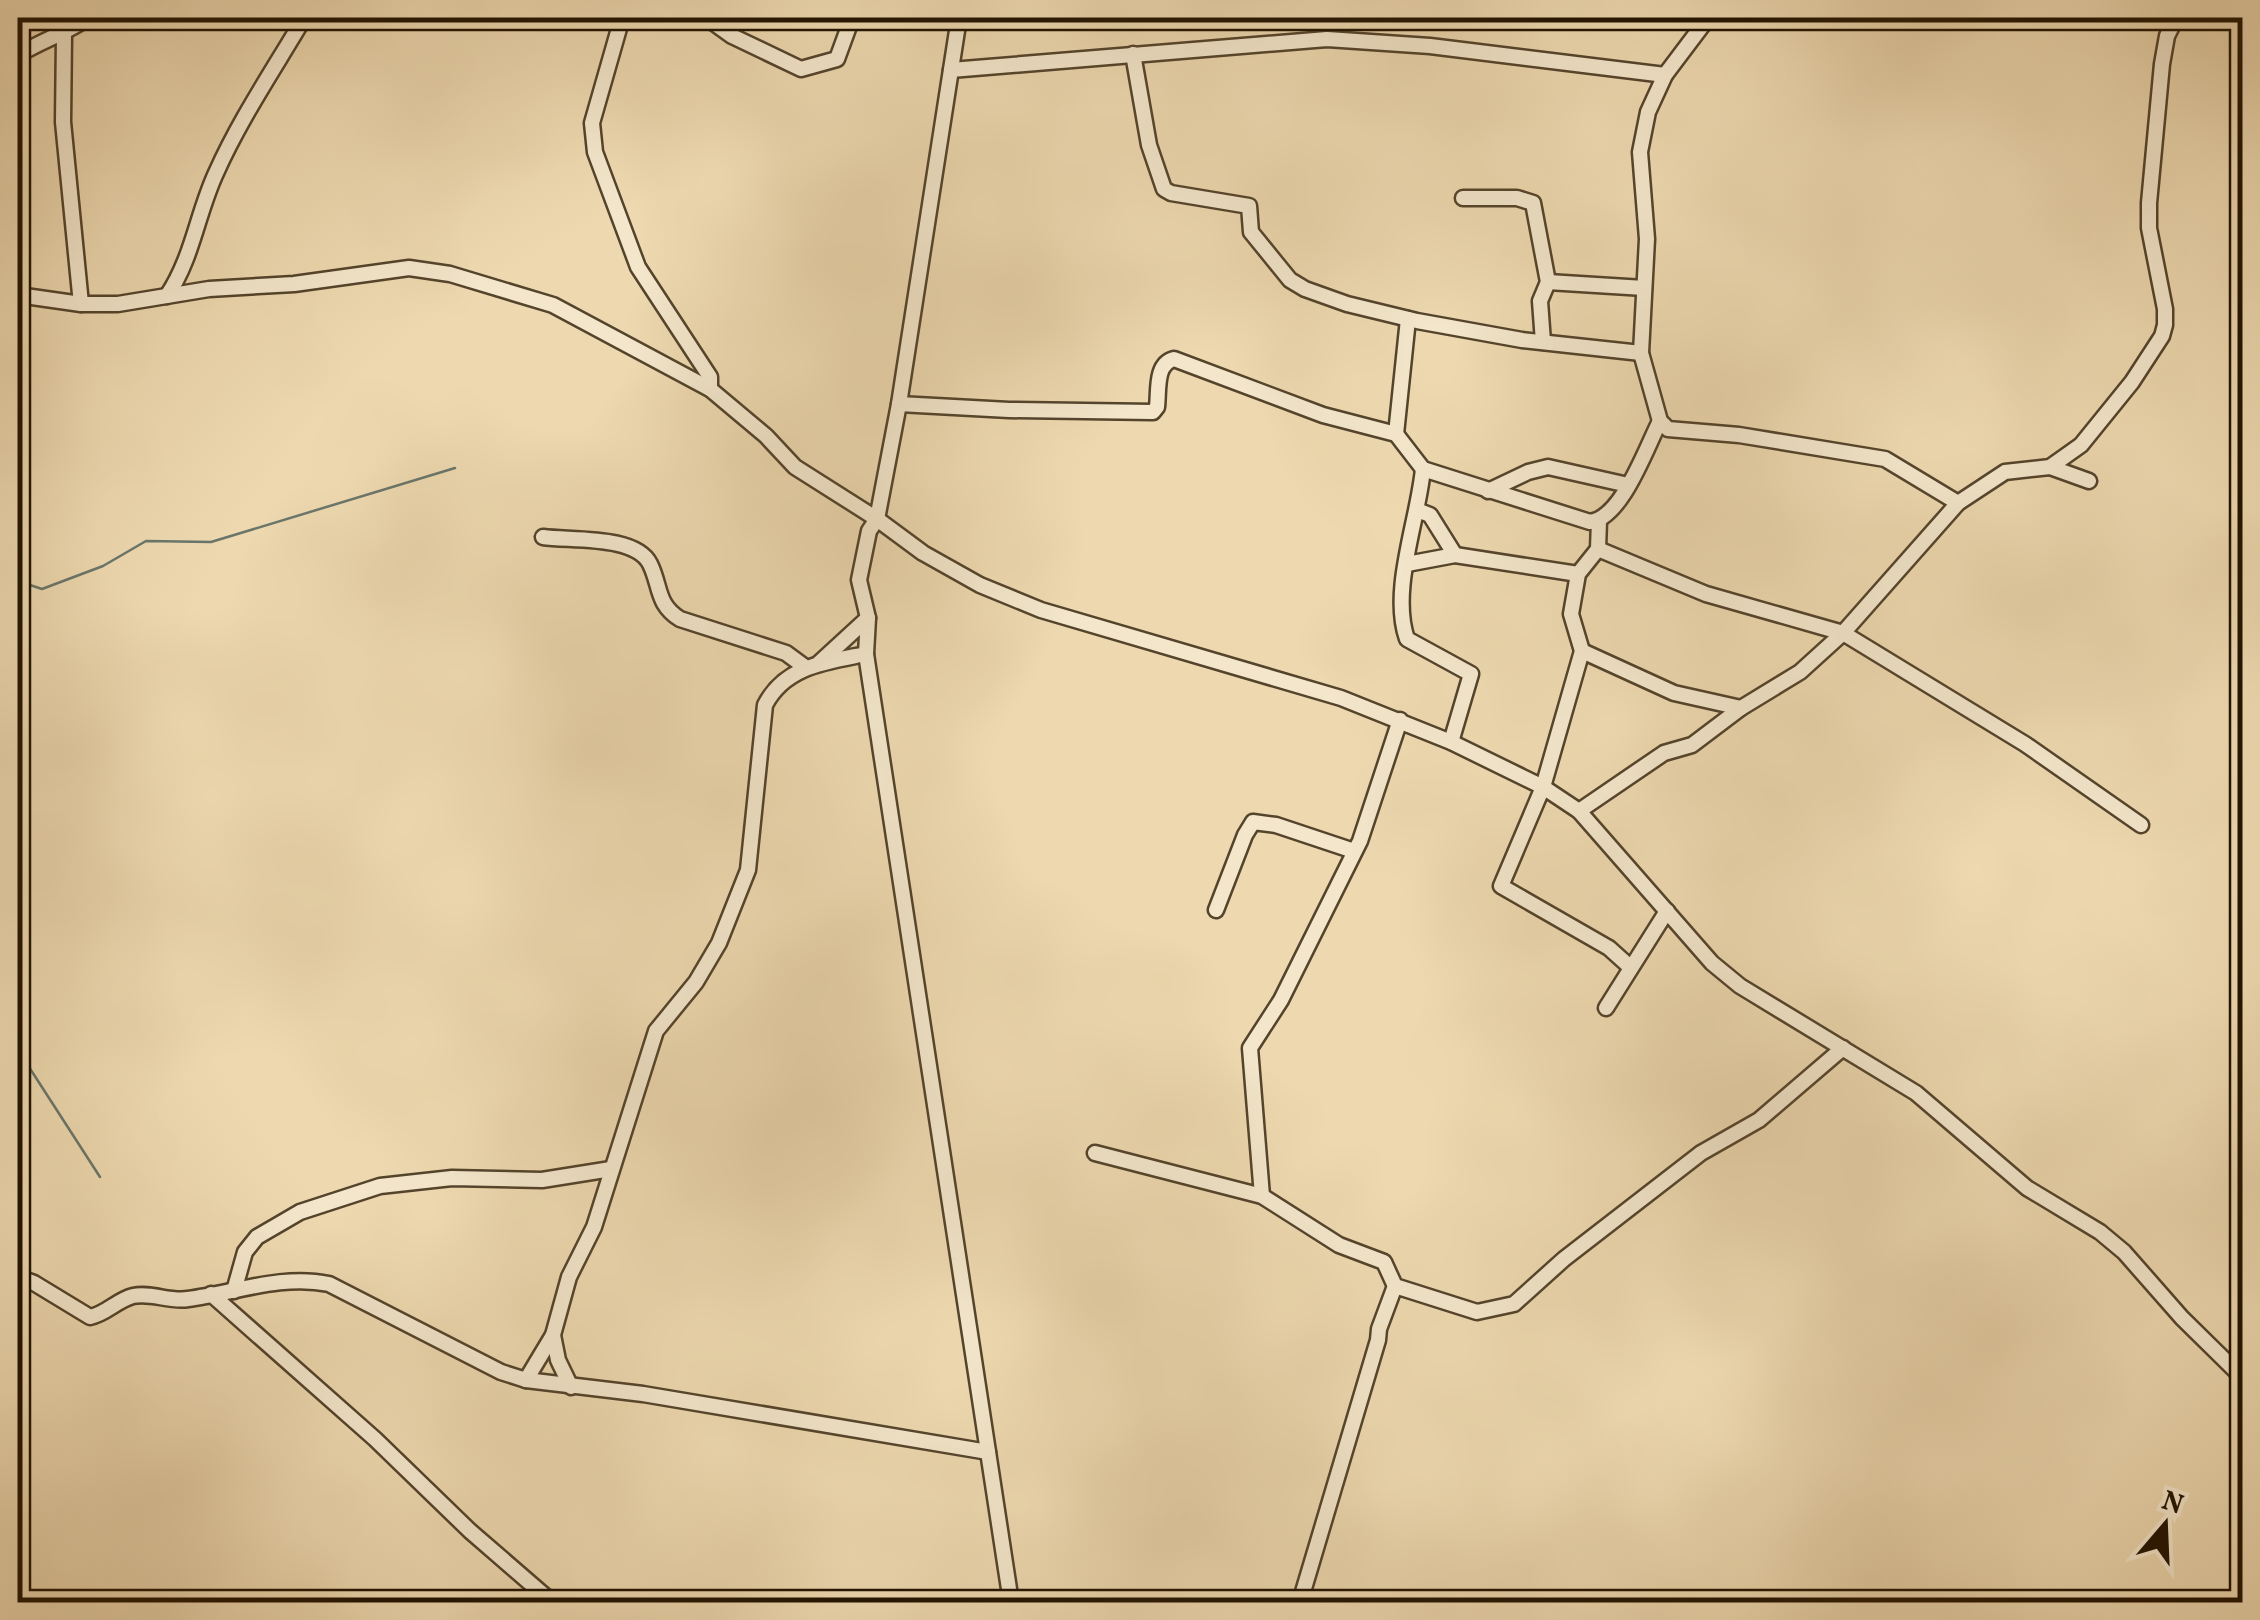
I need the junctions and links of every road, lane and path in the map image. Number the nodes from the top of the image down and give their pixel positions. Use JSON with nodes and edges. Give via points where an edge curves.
{"nodes":[{"id":1,"x":70,"y":18,"type":"edge"},
{"id":2,"x":88,"y":18,"type":"edge"},
{"id":3,"x":304,"y":18,"type":"edge"},
{"id":4,"x":622,"y":18,"type":"edge"},
{"id":5,"x":707,"y":18,"type":"edge"},
{"id":6,"x":852,"y":18,"type":"edge"},
{"id":7,"x":959,"y":18,"type":"edge"},
{"id":8,"x":1708,"y":18,"type":"edge"},
{"id":9,"x":2176,"y":18,"type":"edge"},
{"id":10,"x":64,"y":35,"type":"junction"},
{"id":11,"x":1133,"y":54,"type":"junction"},
{"id":12,"x":18,"y":56,"type":"edge"},
{"id":13,"x":950,"y":70,"type":"junction"},
{"id":14,"x":1665,"y":75,"type":"junction"},
{"id":15,"x":1463,"y":198,"type":"dead end"},
{"id":16,"x":1548,"y":282,"type":"junction"},
{"id":17,"x":1644,"y":288,"type":"junction"},
{"id":18,"x":18,"y":295,"type":"edge"},
{"id":19,"x":167,"y":296,"type":"junction"},
{"id":20,"x":81,"y":304,"type":"junction"},
{"id":21,"x":1408,"y":318,"type":"junction"},
{"id":22,"x":1543,"y":342,"type":"junction"},
{"id":23,"x":1641,"y":352,"type":"junction"},
{"id":24,"x":710,"y":389,"type":"junction"},
{"id":25,"x":898,"y":404,"type":"junction"},
{"id":26,"x":1660,"y":421,"type":"junction"},
{"id":27,"x":1396,"y":434,"type":"junction"},
{"id":28,"x":2050,"y":466,"type":"junction"},
{"id":29,"x":1423,"y":469,"type":"junction"},
{"id":30,"x":2089,"y":480,"type":"dead end"},
{"id":31,"x":1628,"y":484,"type":"junction"},
{"id":32,"x":1488,"y":491,"type":"junction"},
{"id":33,"x":1958,"y":502,"type":"junction"},
{"id":34,"x":1417,"y":510,"type":"junction"},
{"id":35,"x":877,"y":519,"type":"junction"},
{"id":36,"x":1599,"y":521,"type":"junction"},
{"id":37,"x":543,"y":537,"type":"dead end"},
{"id":38,"x":1598,"y":549,"type":"junction"},
{"id":39,"x":1454,"y":556,"type":"junction"},
{"id":40,"x":1407,"y":564,"type":"junction"},
{"id":41,"x":1578,"y":574,"type":"junction"},
{"id":42,"x":868,"y":618,"type":"junction"},
{"id":43,"x":1843,"y":633,"type":"junction"},
{"id":44,"x":1582,"y":651,"type":"junction"},
{"id":45,"x":866,"y":654,"type":"junction"},
{"id":46,"x":812,"y":665,"type":"junction"},
{"id":47,"x":1740,"y":708,"type":"junction"},
{"id":48,"x":1400,"y":720,"type":"junction"},
{"id":49,"x":1450,"y":742,"type":"junction"},
{"id":50,"x":1543,"y":787,"type":"junction"},
{"id":51,"x":1579,"y":810,"type":"junction"},
{"id":52,"x":2140,"y":826,"type":"dead end"},
{"id":53,"x":1354,"y":851,"type":"junction"},
{"id":54,"x":1216,"y":910,"type":"dead end"},
{"id":55,"x":1666,"y":911,"type":"junction"},
{"id":56,"x":1630,"y":966,"type":"junction"},
{"id":57,"x":1606,"y":1008,"type":"dead end"},
{"id":58,"x":1843,"y":1048,"type":"junction"},
{"id":59,"x":1095,"y":1153,"type":"dead end"},
{"id":60,"x":611,"y":1169,"type":"junction"},
{"id":61,"x":1262,"y":1196,"type":"junction"},
{"id":62,"x":18,"y":1278,"type":"edge"},
{"id":63,"x":1396,"y":1286,"type":"junction"},
{"id":64,"x":234,"y":1290,"type":"junction"},
{"id":65,"x":211,"y":1294,"type":"junction"},
{"id":66,"x":553,"y":1335,"type":"junction"},
{"id":67,"x":2242,"y":1377,"type":"edge"},
{"id":68,"x":526,"y":1380,"type":"junction"},
{"id":69,"x":571,"y":1387,"type":"junction"},
{"id":70,"x":988,"y":1452,"type":"junction"},
{"id":71,"x":552,"y":1602,"type":"edge"},
{"id":72,"x":1011,"y":1602,"type":"edge"},
{"id":73,"x":1300,"y":1602,"type":"edge"}],
"edges":[{"from":1,"to":10,"type":"street"},
{"from":2,"to":10,"type":"street"},
{"from":3,"to":19,"type":"street","via":[[228,146],[190,257]]},
{"from":4,"to":24,"type":"street","via":[[592,123],[595,152],[638,266],[710,377]]},
{"from":5,"to":6,"type":"street","via":[[801,69],[837,59]]},
{"from":7,"to":13,"type":"street"},
{"from":8,"to":14,"type":"street"},
{"from":9,"to":28,"type":"street","via":[[2162,64],[2149,203],[2165,309],[2162,336],[2099,426]]},
{"from":10,"to":12,"type":"street"},
{"from":10,"to":20,"type":"street","via":[[63,122]]},
{"from":11,"to":13,"type":"street"},
{"from":11,"to":14,"type":"street","via":[[1327,39]]},
{"from":11,"to":21,"type":"street","via":[[1148,145],[1164,189],[1249,206],[1252,232],[1290,280],[1347,304]]},
{"from":13,"to":25,"type":"street"},
{"from":14,"to":17,"type":"street","via":[[1640,152]]},
{"from":15,"to":16,"type":"street","via":[[1533,203]]},
{"from":16,"to":17,"type":"street"},
{"from":16,"to":22,"type":"street","via":[[1540,301]]},
{"from":17,"to":23,"type":"street"},
{"from":18,"to":20,"type":"street"},
{"from":19,"to":20,"type":"street"},
{"from":19,"to":24,"type":"street","via":[[409,268],[450,274],[553,305]]},
{"from":21,"to":22,"type":"street"},
{"from":21,"to":27,"type":"street"},
{"from":22,"to":23,"type":"street"},
{"from":23,"to":26,"type":"street"},
{"from":24,"to":35,"type":"street","via":[[795,467]]},
{"from":25,"to":27,"type":"street","via":[[1153,412],[1162,367],[1174,359],[1323,415]]},
{"from":25,"to":35,"type":"street"},
{"from":26,"to":31,"type":"street"},
{"from":26,"to":33,"type":"street","via":[[1668,428],[1884,458]]},
{"from":27,"to":29,"type":"street"},
{"from":28,"to":30,"type":"street"},
{"from":28,"to":33,"type":"street","via":[[2005,472]]},
{"from":29,"to":32,"type":"street"},
{"from":29,"to":34,"type":"street"},
{"from":31,"to":32,"type":"street","via":[[1548,467]]},
{"from":31,"to":36,"type":"street"},
{"from":32,"to":36,"type":"street"},
{"from":33,"to":43,"type":"street"},
{"from":34,"to":39,"type":"street","via":[[1430,515]]},
{"from":34,"to":40,"type":"street"},
{"from":35,"to":42,"type":"street","via":[[868,531],[859,580]]},
{"from":35,"to":48,"type":"street","via":[[980,585],[1041,610]]},
{"from":36,"to":38,"type":"street"},
{"from":37,"to":46,"type":"street","via":[[626,546],[643,554],[669,612]]},
{"from":38,"to":41,"type":"street"},
{"from":38,"to":43,"type":"street","via":[[1724,600]]},
{"from":39,"to":40,"type":"street"},
{"from":39,"to":41,"type":"street"},
{"from":40,"to":49,"type":"street","via":[[1401,622],[1406,640],[1471,674]]},
{"from":41,"to":44,"type":"street","via":[[1571,614]]},
{"from":42,"to":45,"type":"street"},
{"from":42,"to":46,"type":"street"},
{"from":43,"to":47,"type":"street","via":[[1800,672]]},
{"from":43,"to":52,"type":"street","via":[[2025,744]]},
{"from":44,"to":47,"type":"street","via":[[1674,693]]},
{"from":44,"to":50,"type":"street"},
{"from":45,"to":46,"type":"street"},
{"from":45,"to":70,"type":"street"},
{"from":46,"to":60,"type":"street","via":[[773,689],[765,706],[742,891],[696,982],[656,1031]]},
{"from":47,"to":51,"type":"street","via":[[1703,738],[1664,753]]},
{"from":48,"to":49,"type":"street"},
{"from":48,"to":53,"type":"street"},
{"from":49,"to":50,"type":"street"},
{"from":50,"to":51,"type":"street"},
{"from":50,"to":56,"type":"street","via":[[1501,886]]},
{"from":51,"to":55,"type":"street"},
{"from":53,"to":54,"type":"street","via":[[1254,822]]},
{"from":53,"to":61,"type":"street","via":[[1281,1000],[1250,1048]]},
{"from":55,"to":56,"type":"street"},
{"from":55,"to":58,"type":"street","via":[[1740,986]]},
{"from":56,"to":57,"type":"street"},
{"from":58,"to":63,"type":"street","via":[[1758,1120],[1701,1152],[1514,1304],[1477,1312]]},
{"from":58,"to":67,"type":"street","via":[[1916,1092],[2027,1188],[2100,1232]]},
{"from":59,"to":61,"type":"street"},
{"from":60,"to":64,"type":"street","via":[[542,1180],[452,1178],[364,1191],[300,1212],[257,1237],[245,1252]]},
{"from":60,"to":66,"type":"street"},
{"from":61,"to":63,"type":"street","via":[[1339,1246],[1384,1262]]},
{"from":62,"to":65,"type":"street","via":[[90,1316],[143,1294],[183,1300]]},
{"from":63,"to":73,"type":"street"},
{"from":64,"to":65,"type":"street"},
{"from":64,"to":68,"type":"street","via":[[300,1280],[328,1284]]},
{"from":65,"to":71,"type":"street"},
{"from":66,"to":68,"type":"street"},
{"from":66,"to":69,"type":"street"},
{"from":68,"to":69,"type":"street"},
{"from":69,"to":70,"type":"street"},
{"from":70,"to":72,"type":"street"}]}
